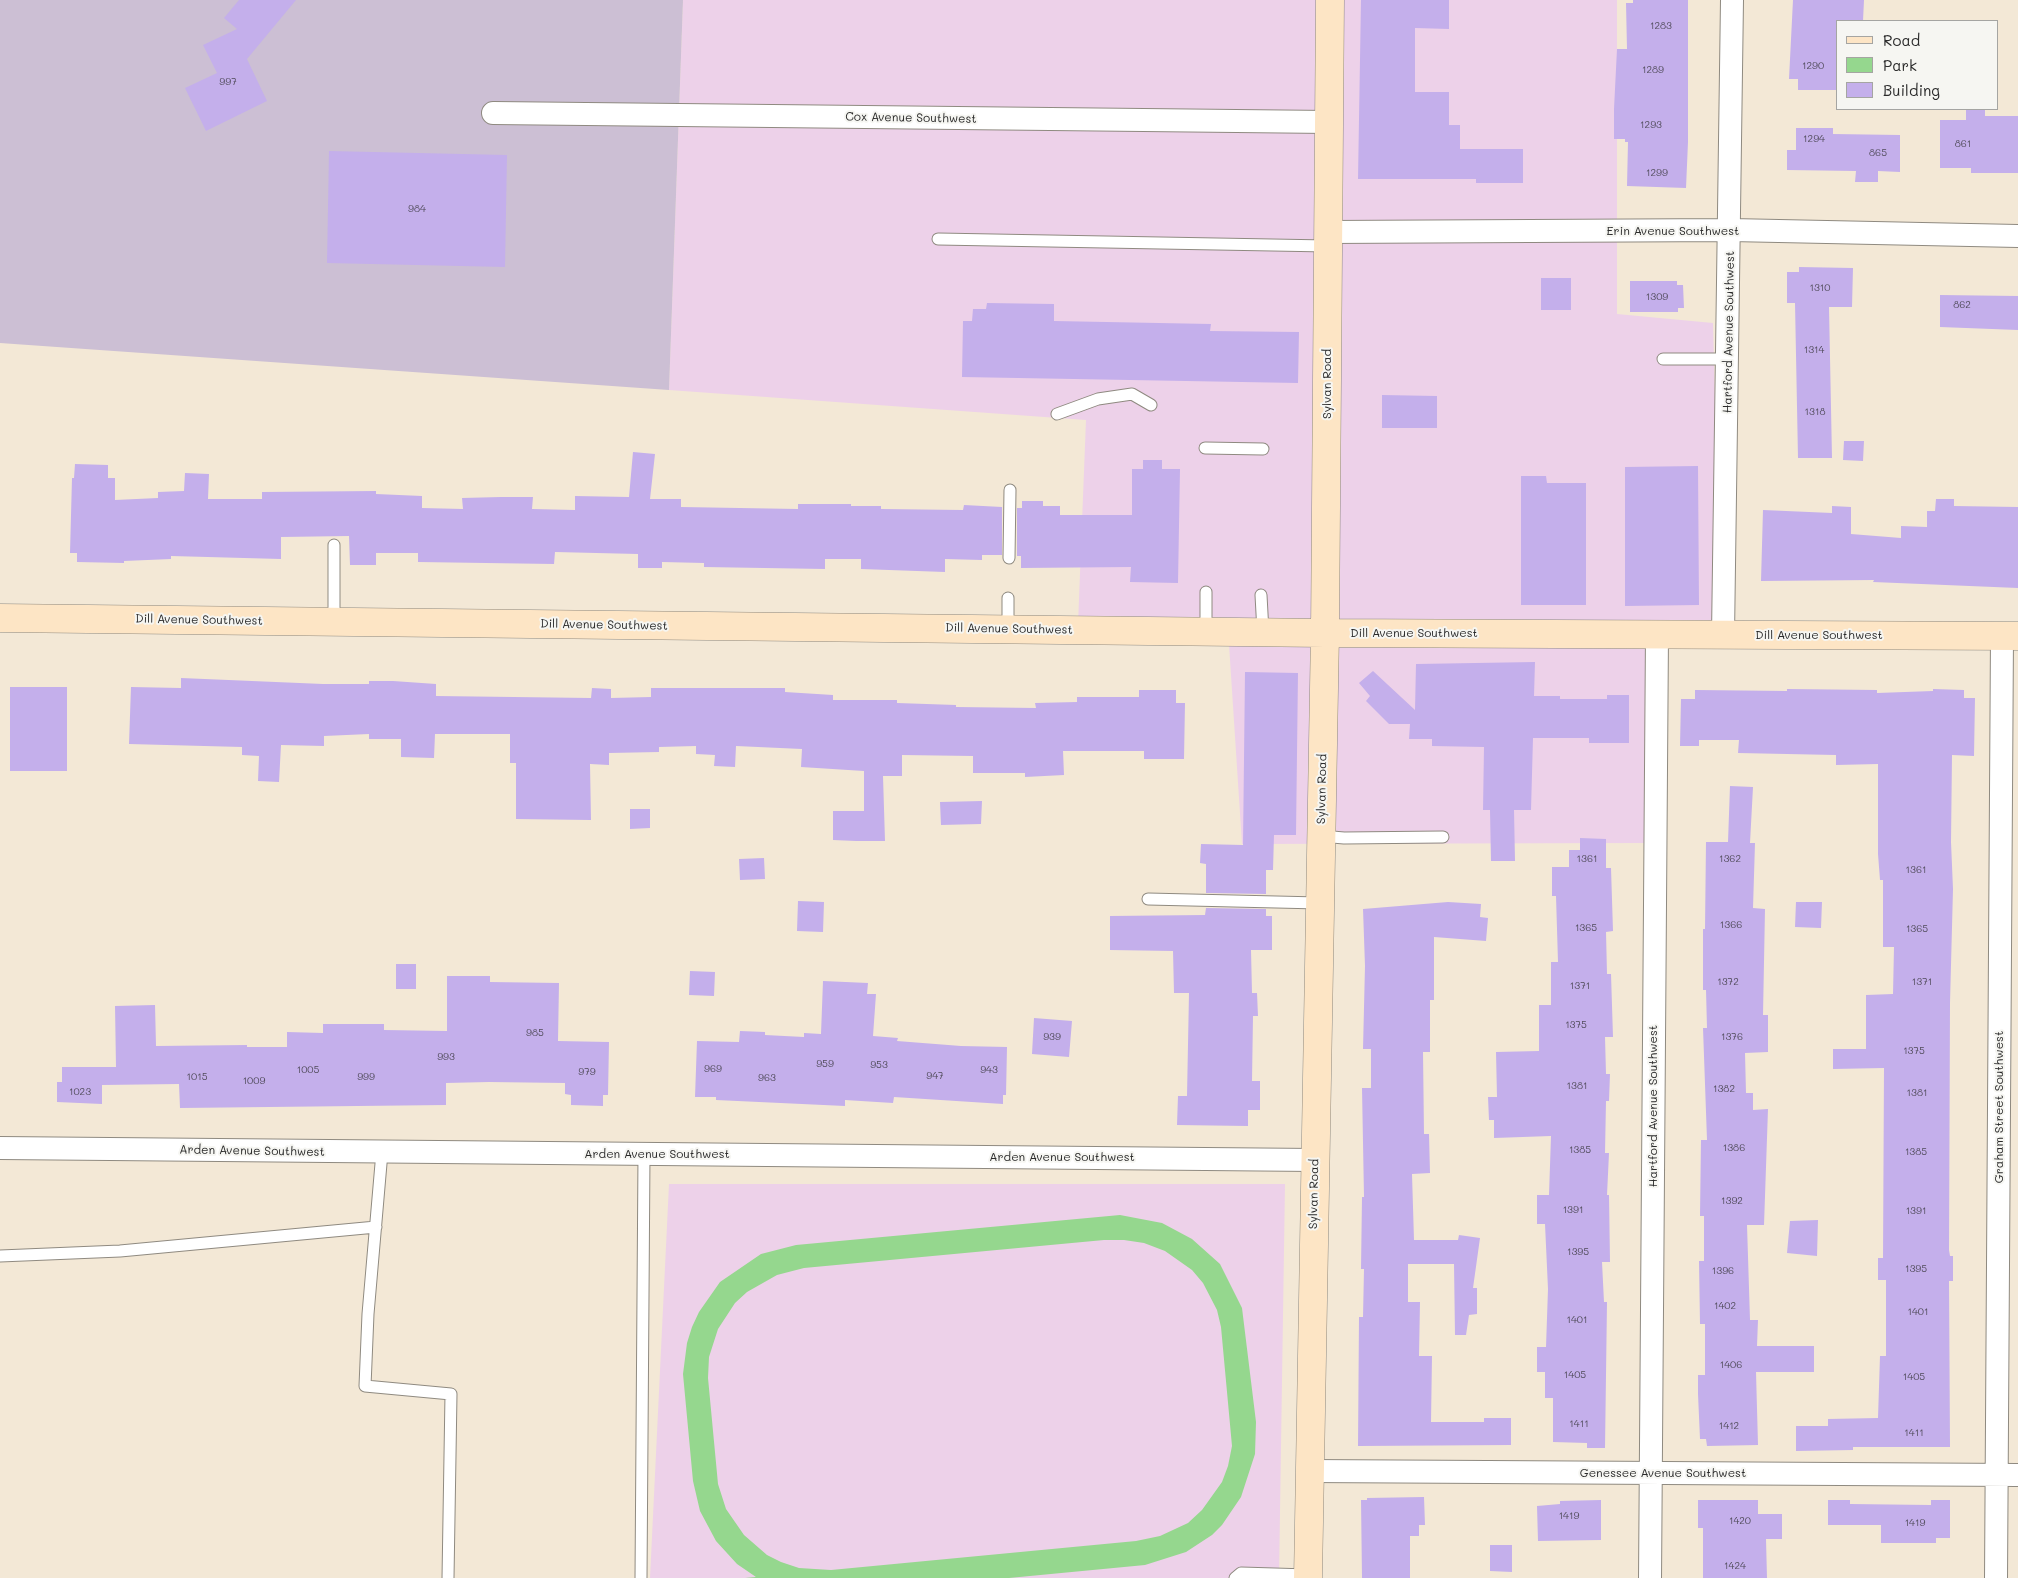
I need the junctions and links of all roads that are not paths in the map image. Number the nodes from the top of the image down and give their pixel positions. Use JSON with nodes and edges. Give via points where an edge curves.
{"nodes":[{"id":1,"x":1330,"y":0,"type":"edge"},
{"id":2,"x":1732,"y":0,"type":"edge"},
{"id":3,"x":493,"y":113,"type":"dead end"},
{"id":4,"x":1329,"y":122,"type":"junction"},
{"id":5,"x":1731,"y":230,"type":"junction"},
{"id":6,"x":2018,"y":236,"type":"edge"},
{"id":7,"x":938,"y":239,"type":"dead end"},
{"id":8,"x":1328,"y":239,"type":"junction"},
{"id":9,"x":1663,"y":359,"type":"dead end"},
{"id":10,"x":1728,"y":359,"type":"junction"},
{"id":11,"x":1151,"y":405,"type":"dead end"},
{"id":12,"x":1057,"y":414,"type":"dead end"},
{"id":13,"x":1205,"y":448,"type":"dead end"},
{"id":14,"x":1263,"y":450,"type":"dead end"},
{"id":15,"x":1010,"y":490,"type":"dead end"},
{"id":16,"x":334,"y":545,"type":"dead end"},
{"id":17,"x":1008,"y":558,"type":"dead end"},
{"id":18,"x":1206,"y":592,"type":"dead end"},
{"id":19,"x":1261,"y":595,"type":"dead end"},
{"id":20,"x":1008,"y":598,"type":"dead end"},
{"id":21,"x":0,"y":618,"type":"edge"},
{"id":22,"x":334,"y":622,"type":"junction"},
{"id":23,"x":1008,"y":630,"type":"junction"},
{"id":24,"x":1206,"y":632,"type":"junction"},
{"id":25,"x":1263,"y":632,"type":"junction"},
{"id":26,"x":1324,"y":633,"type":"junction"},
{"id":27,"x":1656,"y":634,"type":"junction"},
{"id":28,"x":1723,"y":635,"type":"junction"},
{"id":29,"x":2010,"y":636,"type":"edge"},
{"id":30,"x":1321,"y":836,"type":"junction"},
{"id":31,"x":1443,"y":837,"type":"dead end"},
{"id":32,"x":1148,"y":899,"type":"dead end"},
{"id":33,"x":1320,"y":903,"type":"junction"},
{"id":34,"x":0,"y":1148,"type":"edge"},
{"id":35,"x":382,"y":1152,"type":"junction"},
{"id":36,"x":644,"y":1154,"type":"junction"},
{"id":37,"x":1315,"y":1160,"type":"junction"},
{"id":38,"x":376,"y":1227,"type":"junction"},
{"id":39,"x":0,"y":1256,"type":"edge"},
{"id":40,"x":1309,"y":1471,"type":"junction"},
{"id":41,"x":1651,"y":1473,"type":"junction"},
{"id":42,"x":2007,"y":1475,"type":"edge"},
{"id":43,"x":1308,"y":1576,"type":"edge"},
{"id":44,"x":448,"y":1578,"type":"edge"},
{"id":45,"x":641,"y":1578,"type":"edge"},
{"id":46,"x":1235,"y":1578,"type":"edge"},
{"id":47,"x":1650,"y":1578,"type":"edge"},
{"id":48,"x":1996,"y":1578,"type":"edge"}],
"edges":[{"from":1,"to":4,"type":"main road","name":"Sylvan Road"},
{"from":2,"to":5,"type":"street","name":"Hartford Avenue Southwest"},
{"from":3,"to":4,"type":"street","name":"Cox Avenue Southwest"},
{"from":4,"to":8,"type":"main road","name":"Sylvan Road"},
{"from":5,"to":6,"type":"street","name":"Erin Avenue Southwest"},
{"from":5,"to":8,"type":"street","name":"Erin Avenue Southwest"},
{"from":5,"to":10,"type":"street","name":"Hartford Avenue Southwest"},
{"from":7,"to":8,"type":"lane"},
{"from":8,"to":26,"type":"main road","name":"Sylvan Road"},
{"from":9,"to":10,"type":"lane"},
{"from":10,"to":28,"type":"street","name":"Hartford Avenue Southwest"},
{"from":11,"to":12,"type":"lane","via":[[1132,394],[1098,399]]},
{"from":13,"to":14,"type":"lane"},
{"from":15,"to":17,"type":"lane"},
{"from":16,"to":22,"type":"lane"},
{"from":18,"to":24,"type":"lane"},
{"from":19,"to":25,"type":"lane"},
{"from":20,"to":23,"type":"lane"},
{"from":21,"to":22,"type":"main road","name":"Dill Avenue Southwest"},
{"from":22,"to":23,"type":"main road","name":"Dill Avenue Southwest"},
{"from":23,"to":24,"type":"main road","name":"Dill Avenue Southwest"},
{"from":24,"to":25,"type":"main road","name":"Dill Avenue Southwest"},
{"from":25,"to":26,"type":"main road","name":"Dill Avenue Southwest"},
{"from":26,"to":27,"type":"main road","name":"Dill Avenue Southwest"},
{"from":26,"to":30,"type":"main road","name":"Sylvan Road"},
{"from":27,"to":28,"type":"main road","name":"Dill Avenue Southwest"},
{"from":27,"to":41,"type":"street","name":"Hartford Avenue Southwest"},
{"from":28,"to":29,"type":"main road","name":"Dill Avenue Southwest"},
{"from":29,"to":42,"type":"street","name":"Graham Street Southwest"},
{"from":30,"to":31,"type":"lane"},
{"from":30,"to":33,"type":"main road","name":"Sylvan Road"},
{"from":32,"to":33,"type":"lane"},
{"from":33,"to":37,"type":"main road","name":"Sylvan Road"},
{"from":34,"to":35,"type":"street","name":"Arden Avenue Southwest"},
{"from":35,"to":36,"type":"street","name":"Arden Avenue Southwest"},
{"from":35,"to":38,"type":"lane"},
{"from":36,"to":37,"type":"street","name":"Arden Avenue Southwest"},
{"from":36,"to":45,"type":"lane"},
{"from":37,"to":40,"type":"main road","name":"Sylvan Road"},
{"from":38,"to":39,"type":"lane","via":[[120,1250]]},
{"from":38,"to":44,"type":"lane","via":[[365,1386],[452,1394]]},
{"from":40,"to":41,"type":"street","name":"Genessee Avenue Southwest"},
{"from":40,"to":43,"type":"main road","name":"Sylvan Road"},
{"from":41,"to":42,"type":"street","name":"Genessee Avenue Southwest"},
{"from":41,"to":47,"type":"street","name":"Hartford Avenue Southwest"},
{"from":42,"to":48,"type":"street","name":"Graham Street Southwest"},
{"from":43,"to":46,"type":"lane","via":[[1241,1574]]}]}
